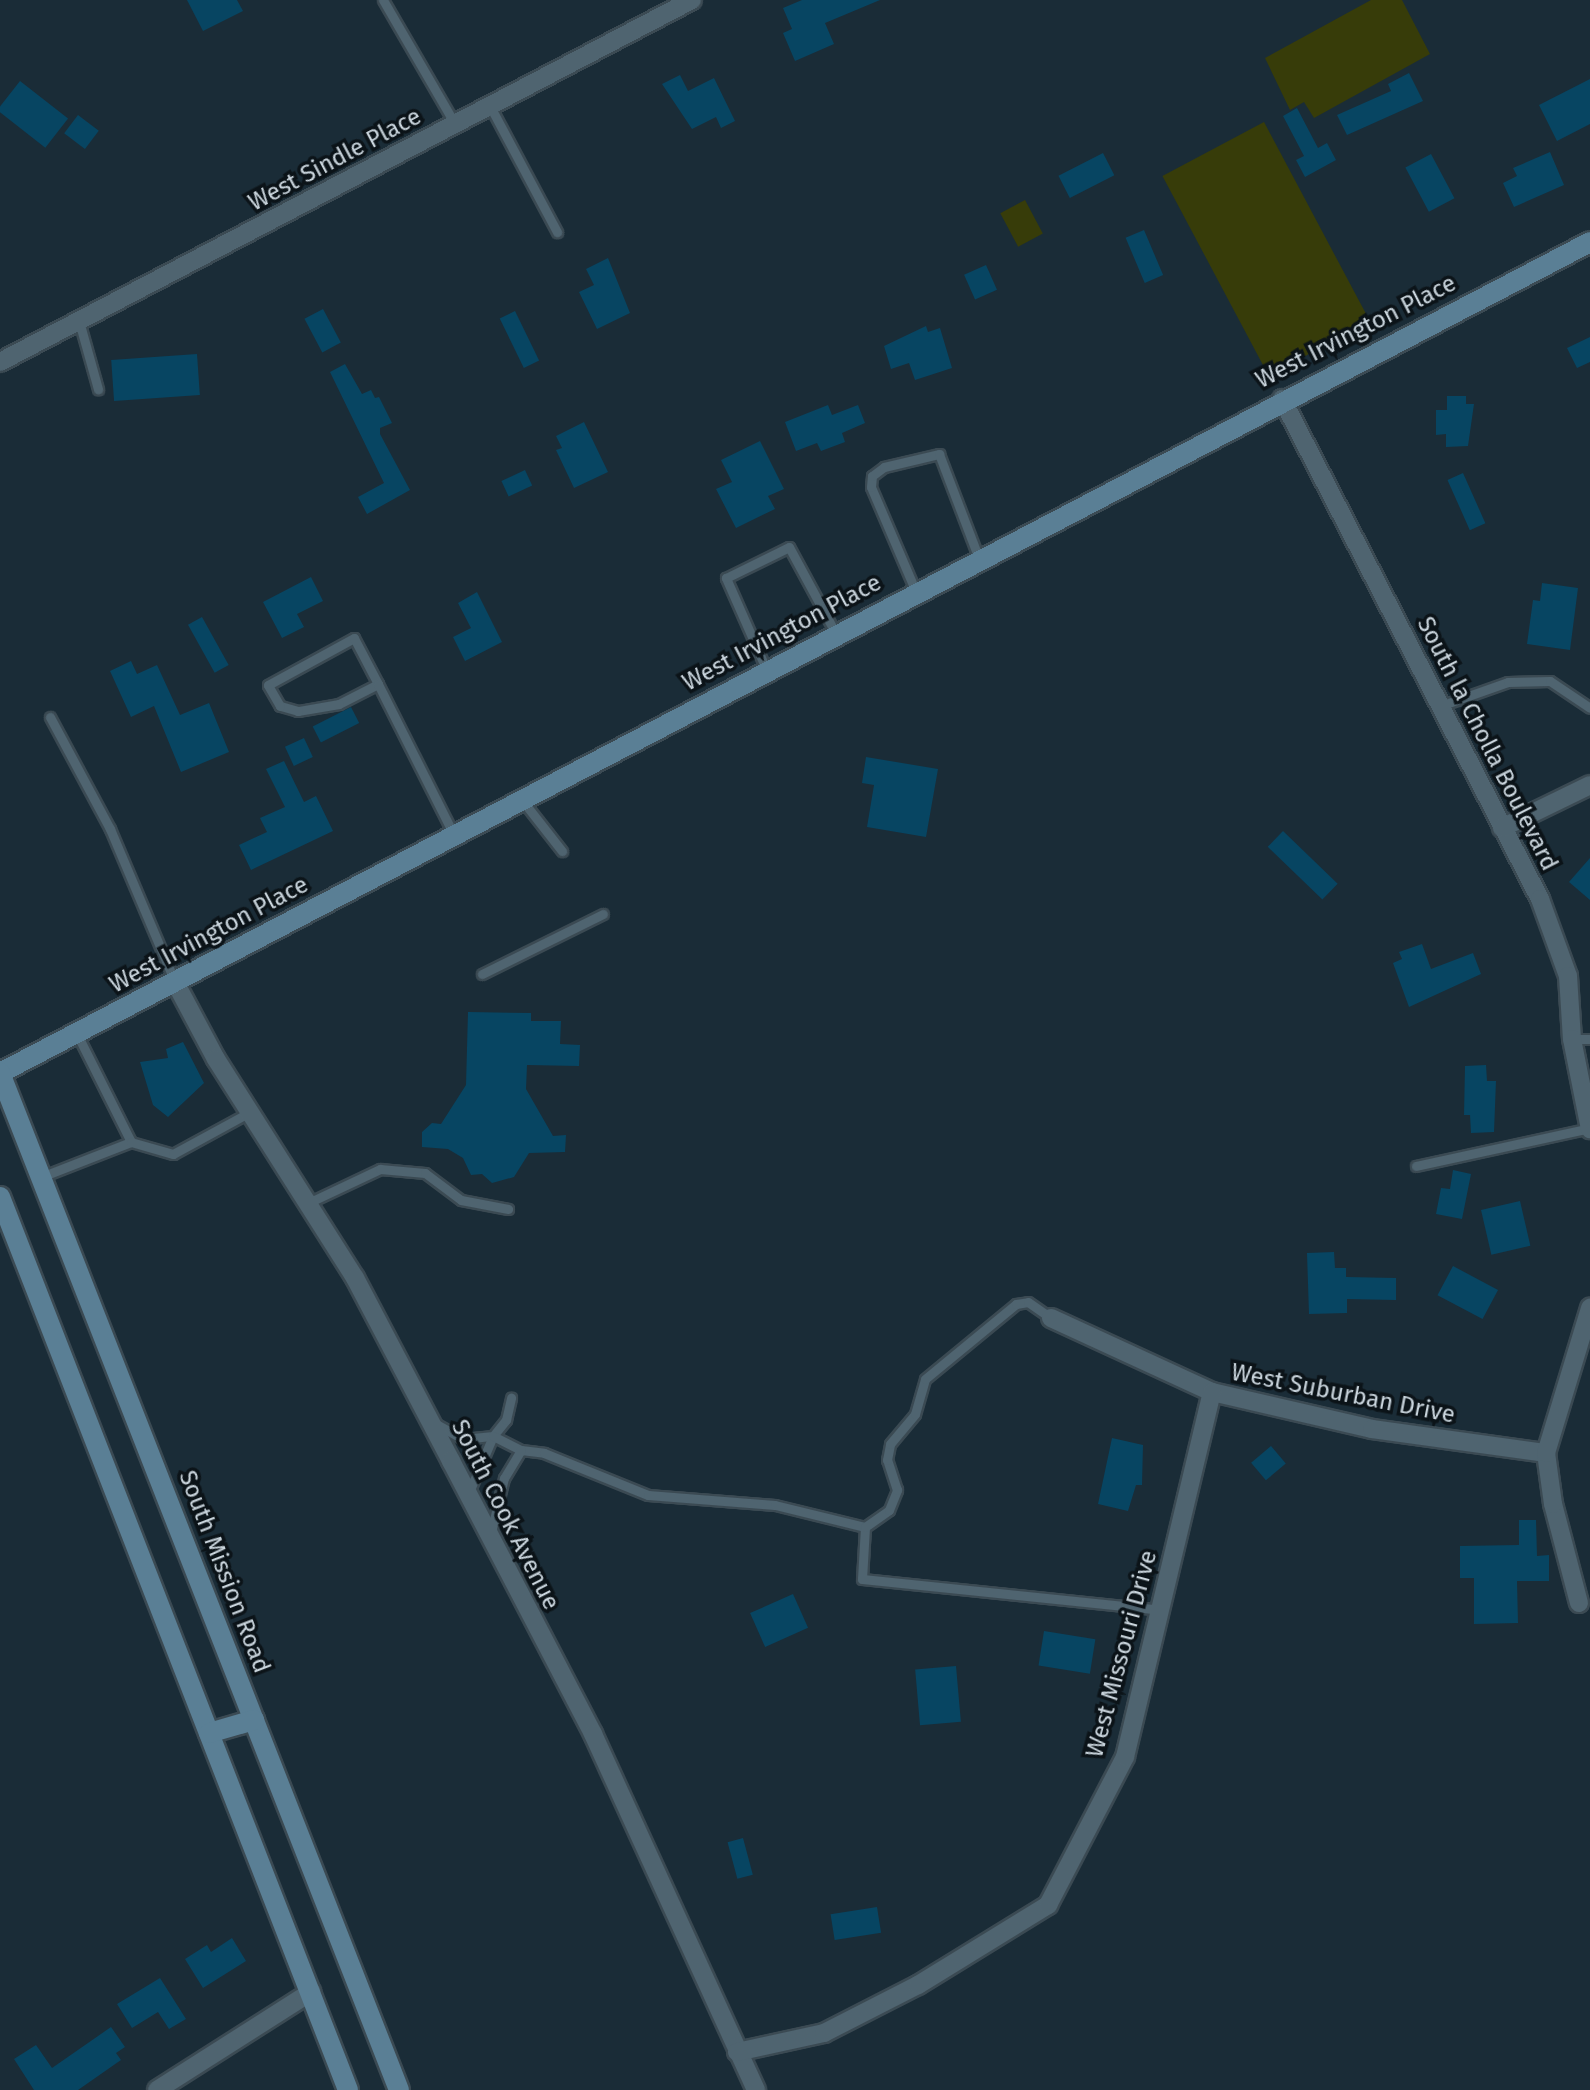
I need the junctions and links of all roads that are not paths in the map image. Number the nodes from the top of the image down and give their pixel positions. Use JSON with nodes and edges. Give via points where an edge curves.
{"nodes":[{"id":1,"x":383,"y":0,"type":"edge"},
{"id":2,"x":692,"y":0,"type":"edge"},
{"id":3,"x":490,"y":106,"type":"junction"},
{"id":4,"x":455,"y":124,"type":"junction"},
{"id":5,"x":557,"y":232,"type":"dead end"},
{"id":6,"x":1590,"y":242,"type":"edge"},
{"id":7,"x":79,"y":321,"type":"junction"},
{"id":8,"x":0,"y":362,"type":"edge"},
{"id":9,"x":98,"y":389,"type":"dead end"},
{"id":10,"x":1282,"y":399,"type":"junction"},
{"id":11,"x":979,"y":559,"type":"junction"},
{"id":12,"x":916,"y":592,"type":"junction"},
{"id":13,"x":836,"y":634,"type":"junction"},
{"id":14,"x":767,"y":671,"type":"junction"},
{"id":15,"x":378,"y":684,"type":"junction"},
{"id":16,"x":1440,"y":706,"type":"junction"},
{"id":17,"x":1590,"y":708,"type":"edge"},
{"id":18,"x":50,"y":717,"type":"dead end"},
{"id":19,"x":1590,"y":785,"type":"edge"},
{"id":20,"x":522,"y":800,"type":"junction"},
{"id":21,"x":1502,"y":828,"type":"junction"},
{"id":22,"x":454,"y":835,"type":"junction"},
{"id":23,"x":562,"y":851,"type":"dead end"},
{"id":24,"x":603,"y":914,"type":"dead end"},
{"id":25,"x":482,"y":974,"type":"dead end"},
{"id":26,"x":175,"y":982,"type":"junction"},
{"id":27,"x":77,"y":1033,"type":"junction"},
{"id":28,"x":1581,"y":1039,"type":"edge"},
{"id":29,"x":0,"y":1073,"type":"edge"},
{"id":30,"x":250,"y":1112,"type":"junction"},
{"id":31,"x":1590,"y":1128,"type":"edge"},
{"id":32,"x":131,"y":1142,"type":"junction"},
{"id":33,"x":1416,"y":1166,"type":"dead end"},
{"id":34,"x":41,"y":1177,"type":"junction"},
{"id":35,"x":0,"y":1197,"type":"edge"},
{"id":36,"x":308,"y":1203,"type":"junction"},
{"id":37,"x":508,"y":1209,"type":"dead end"},
{"id":38,"x":1590,"y":1308,"type":"edge"},
{"id":39,"x":1051,"y":1318,"type":"joint"},
{"id":40,"x":1212,"y":1392,"type":"junction"},
{"id":41,"x":511,"y":1398,"type":"dead end"},
{"id":42,"x":430,"y":1421,"type":"junction"},
{"id":43,"x":493,"y":1436,"type":"junction"},
{"id":44,"x":521,"y":1450,"type":"junction"},
{"id":45,"x":1546,"y":1453,"type":"junction"},
{"id":46,"x":467,"y":1495,"type":"junction"},
{"id":47,"x":865,"y":1527,"type":"junction"},
{"id":48,"x":489,"y":1539,"type":"junction"},
{"id":49,"x":1579,"y":1603,"type":"dead end"},
{"id":50,"x":1160,"y":1610,"type":"junction"},
{"id":51,"x":254,"y":1720,"type":"junction"},
{"id":52,"x":209,"y":1733,"type":"junction"},
{"id":53,"x":311,"y":1992,"type":"junction"},
{"id":54,"x":737,"y":2052,"type":"junction"},
{"id":55,"x":157,"y":2090,"type":"edge"},
{"id":56,"x":348,"y":2090,"type":"edge"},
{"id":57,"x":399,"y":2090,"type":"edge"},
{"id":58,"x":756,"y":2090,"type":"edge"}],
"edges":[{"from":1,"to":4,"type":"lane"},
{"from":2,"to":3,"type":"street","name":"West Sindle Place"},
{"from":3,"to":4,"type":"street","name":"West Sindle Place"},
{"from":3,"to":5,"type":"lane"},
{"from":4,"to":7,"type":"street","name":"West Sindle Place"},
{"from":6,"to":10,"type":"main road","name":"West Irvington Place"},
{"from":7,"to":8,"type":"street","name":"West Sindle Place"},
{"from":7,"to":9,"type":"lane"},
{"from":10,"to":11,"type":"main road","name":"West Irvington Place"},
{"from":10,"to":16,"type":"street","name":"South la Cholla Boulevard"},
{"from":11,"to":12,"type":"main road","name":"West Irvington Place"},
{"from":11,"to":12,"type":"lane","via":[[939,454],[884,467],[872,476],[871,487]]},
{"from":12,"to":13,"type":"main road","name":"West Irvington Place"},
{"from":13,"to":14,"type":"main road","name":"West Irvington Place"},
{"from":13,"to":14,"type":"lane","via":[[789,547],[726,578]]},
{"from":14,"to":20,"type":"main road","name":"West Irvington Place"},
{"from":15,"to":15,"type":"lane","via":[[354,638],[268,685],[280,706],[298,711],[339,704]]},
{"from":15,"to":22,"type":"lane"},
{"from":16,"to":17,"type":"lane","via":[[1508,682],[1550,681]]},
{"from":16,"to":21,"type":"street","name":"South la Cholla Boulevard"},
{"from":18,"to":26,"type":"lane","via":[[110,829]]},
{"from":19,"to":21,"type":"street"},
{"from":20,"to":22,"type":"main road","name":"West Irvington Place"},
{"from":20,"to":23,"type":"lane"},
{"from":21,"to":28,"type":"street","name":"South la Cholla Boulevard","via":[[1540,899],[1568,976]]},
{"from":22,"to":26,"type":"main road","name":"West Irvington Place"},
{"from":24,"to":25,"type":"lane"},
{"from":26,"to":27,"type":"main road","name":"West Irvington Place"},
{"from":26,"to":30,"type":"street","name":"South Cook Avenue"},
{"from":27,"to":29,"type":"main road","name":"West Irvington Place"},
{"from":27,"to":32,"type":"lane"},
{"from":28,"to":31,"type":"street","name":"South la Cholla Boulevard"},
{"from":29,"to":34,"type":"main road","name":"South Mission Road"},
{"from":30,"to":32,"type":"lane","via":[[173,1154]]},
{"from":30,"to":36,"type":"street","name":"South Cook Avenue"},
{"from":31,"to":33,"type":"lane"},
{"from":32,"to":34,"type":"lane"},
{"from":34,"to":51,"type":"main road","name":"South Mission Road"},
{"from":35,"to":52,"type":"main road"},
{"from":36,"to":37,"type":"lane","via":[[380,1169],[425,1173],[461,1200]]},
{"from":36,"to":42,"type":"street","name":"South Cook Avenue","via":[[355,1278]]},
{"from":38,"to":45,"type":"street"},
{"from":39,"to":40,"type":"street","name":"West Suburban Drive"},
{"from":39,"to":47,"type":"lane","via":[[1028,1302],[1016,1304],[925,1379],[915,1414],[890,1444],[887,1460],[897,1490],[889,1510]]},
{"from":40,"to":45,"type":"street","name":"West Suburban Drive","via":[[1372,1429]]},
{"from":40,"to":50,"type":"street","name":"West Missouri Drive"},
{"from":41,"to":43,"type":"lane","via":[[506,1420]]},
{"from":42,"to":43,"type":"lane","via":[[463,1439]]},
{"from":42,"to":46,"type":"street","name":"South Cook Avenue"},
{"from":43,"to":44,"type":"lane"},
{"from":43,"to":46,"type":"lane"},
{"from":44,"to":47,"type":"lane","via":[[544,1453],[648,1495],[775,1505]]},
{"from":44,"to":48,"type":"lane","via":[[504,1478]]},
{"from":45,"to":49,"type":"street","via":[[1553,1504]]},
{"from":46,"to":48,"type":"street","name":"South Cook Avenue"},
{"from":47,"to":50,"type":"lane","via":[[862,1579]]},
{"from":48,"to":54,"type":"street","name":"South Cook Avenue","via":[[593,1734]]},
{"from":50,"to":54,"type":"street","name":"West Missouri Drive","via":[[1125,1757],[1048,1905],[918,1985],[824,2033]]},
{"from":51,"to":52,"type":"main road"},
{"from":51,"to":57,"type":"main road","name":"South Mission Road"},
{"from":52,"to":53,"type":"main road"},
{"from":53,"to":55,"type":"street"},
{"from":53,"to":56,"type":"main road"},
{"from":54,"to":58,"type":"street","name":"South Cook Avenue"}]}
